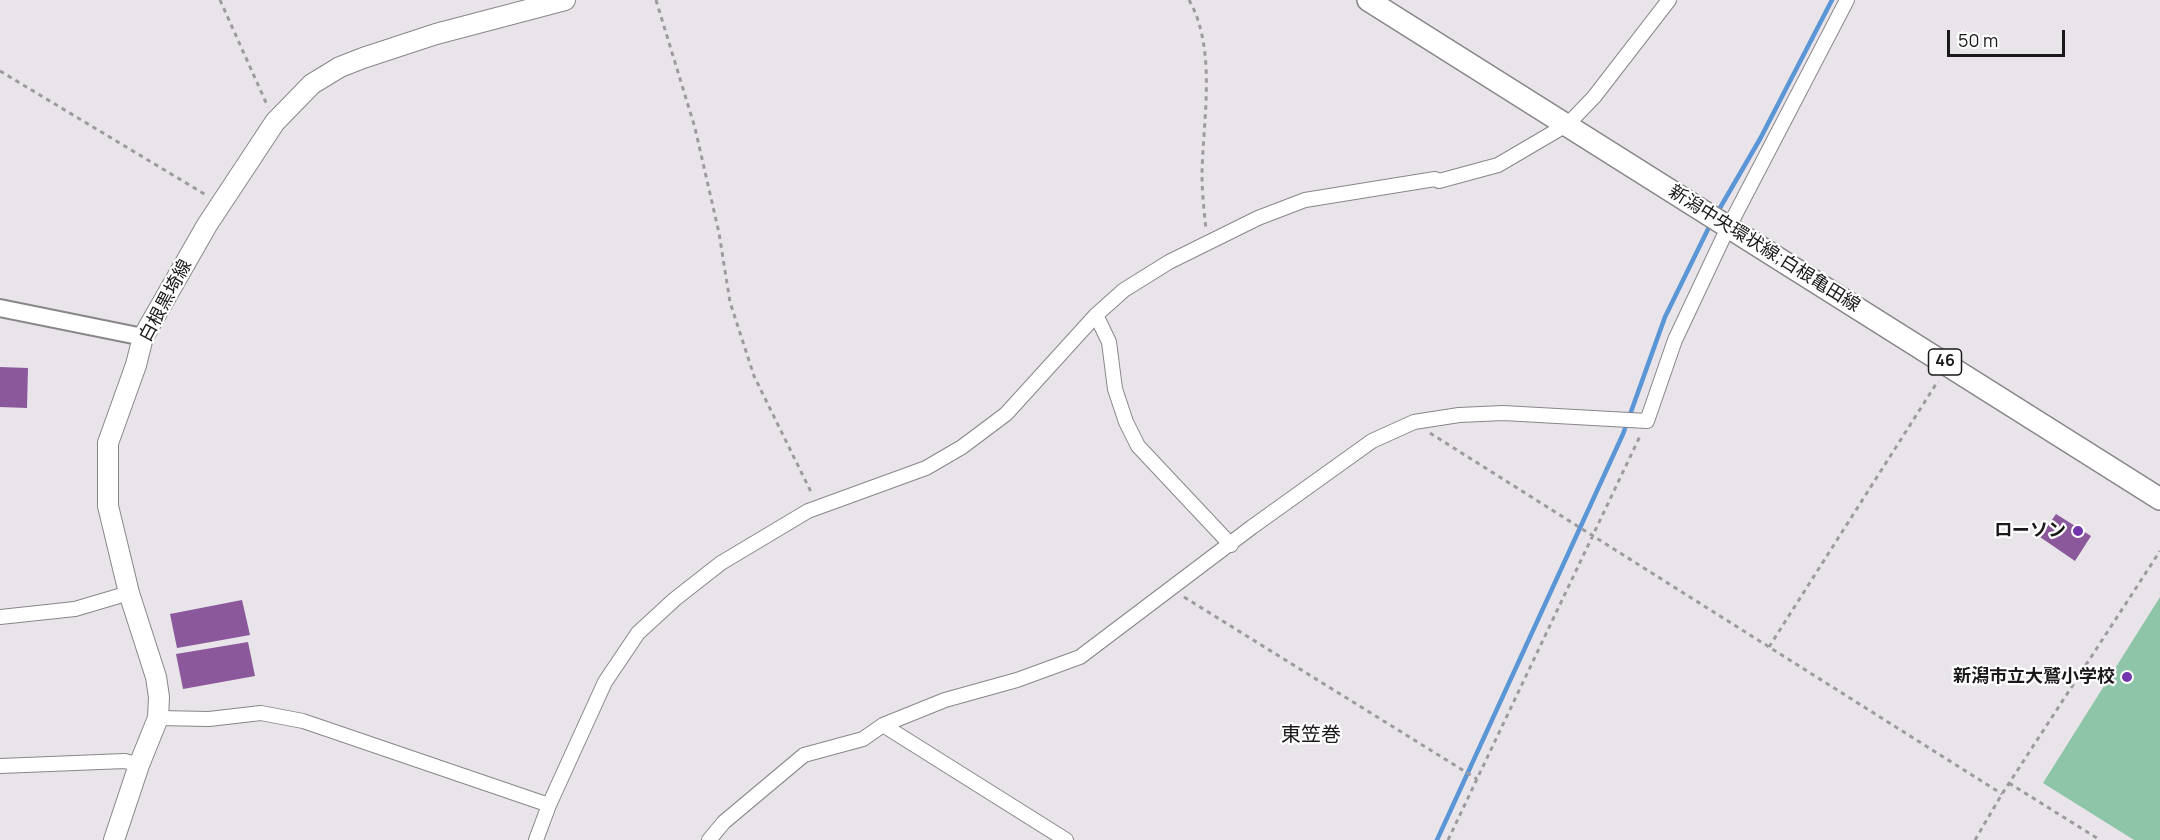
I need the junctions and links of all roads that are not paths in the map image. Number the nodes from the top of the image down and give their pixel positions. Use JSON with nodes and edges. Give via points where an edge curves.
{"nodes":[{"id":1,"x":565,"y":0,"type":"edge"},
{"id":2,"x":1368,"y":0,"type":"edge"},
{"id":3,"x":1669,"y":0,"type":"edge"},
{"id":4,"x":1847,"y":0,"type":"edge"},
{"id":5,"x":1568,"y":124,"type":"junction"},
{"id":6,"x":1728,"y":228,"type":"junction"},
{"id":7,"x":0,"y":308,"type":"edge"},
{"id":8,"x":1096,"y":315,"type":"junction"},
{"id":9,"x":143,"y":337,"type":"junction"},
{"id":10,"x":2160,"y":499,"type":"edge"},
{"id":11,"x":1231,"y":545,"type":"junction"},
{"id":12,"x":129,"y":593,"type":"junction"},
{"id":13,"x":0,"y":617,"type":"edge"},
{"id":14,"x":158,"y":718,"type":"junction"},
{"id":15,"x":883,"y":725,"type":"junction"},
{"id":16,"x":139,"y":765,"type":"junction"},
{"id":17,"x":0,"y":766,"type":"edge"},
{"id":18,"x":549,"y":805,"type":"junction"},
{"id":19,"x":114,"y":840,"type":"edge"},
{"id":20,"x":536,"y":840,"type":"edge"},
{"id":21,"x":709,"y":840,"type":"edge"},
{"id":22,"x":1066,"y":840,"type":"edge"}],
"edges":[{"from":1,"to":9,"type":"main road","name":"白根黒埼線","via":[[363,58],[312,84],[275,122],[207,225]]},
{"from":2,"to":5,"type":"main road","name":"新潟中央環状線;白根亀田線","number":"46"},
{"from":3,"to":5,"type":"street","via":[[1594,97]]},
{"from":4,"to":6,"type":"street"},
{"from":5,"to":6,"type":"main road","name":"新潟中央環状線;白根亀田線","number":"46"},
{"from":5,"to":8,"type":"street","via":[[1498,165],[1439,181],[1305,200],[1258,218],[1169,262],[1124,290]]},
{"from":6,"to":10,"type":"main road","name":"新潟中央環状線;白根亀田線","number":"46"},
{"from":6,"to":11,"type":"street","via":[[1675,340],[1647,422],[1503,413],[1414,422],[1371,441]]},
{"from":7,"to":9,"type":"street"},
{"from":8,"to":11,"type":"street","via":[[1109,342],[1115,389],[1138,446]]},
{"from":8,"to":18,"type":"street","via":[[1006,414],[962,447],[926,468],[808,511],[721,563],[675,599],[638,633],[605,682]]},
{"from":9,"to":12,"type":"main road","name":"白根黒埼線","via":[[108,443],[108,506]]},
{"from":11,"to":15,"type":"street","via":[[1080,657],[945,700]]},
{"from":12,"to":13,"type":"street","via":[[75,609]]},
{"from":12,"to":14,"type":"main road","name":"白根黒埼線","via":[[156,677]]},
{"from":14,"to":16,"type":"main road","name":"白根黒埼線"},
{"from":14,"to":18,"type":"street","via":[[209,719],[261,713],[303,721]]},
{"from":15,"to":21,"type":"street","via":[[862,739],[804,755],[724,822]]},
{"from":15,"to":22,"type":"street"},
{"from":16,"to":17,"type":"street","via":[[125,761]]},
{"from":16,"to":19,"type":"main road","name":"白根黒埼線"},
{"from":18,"to":20,"type":"street"}]}
